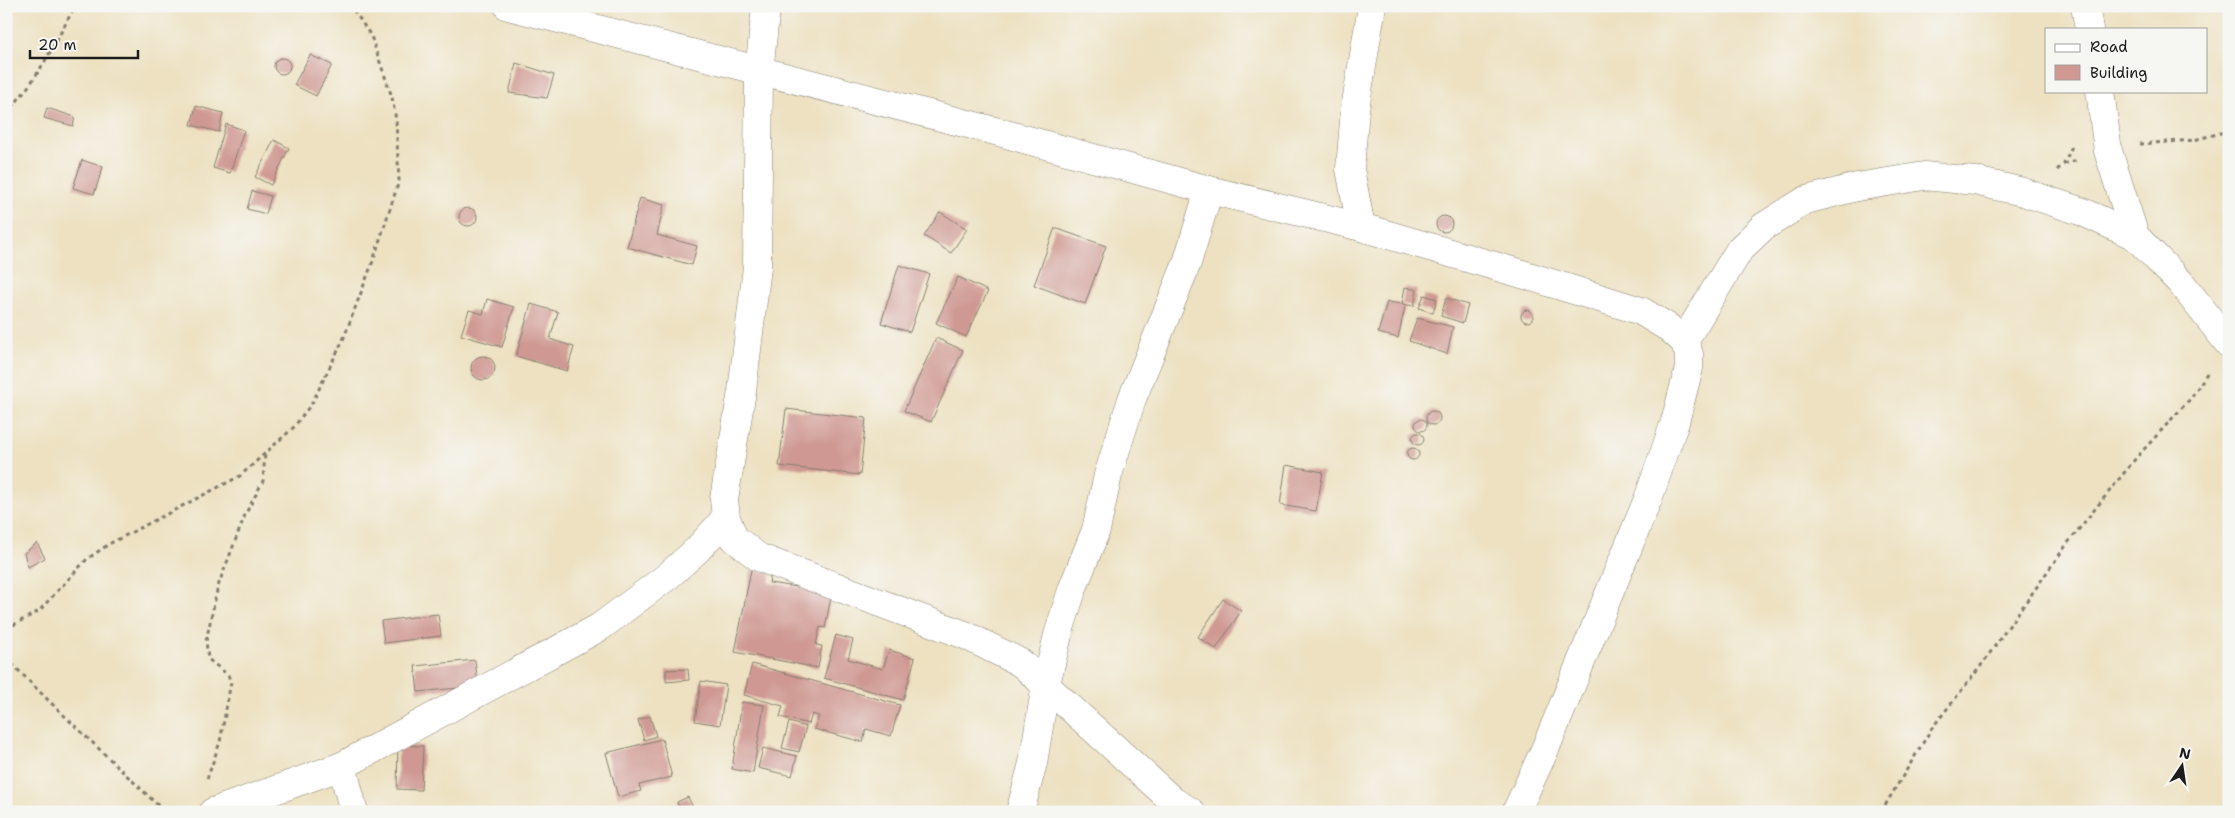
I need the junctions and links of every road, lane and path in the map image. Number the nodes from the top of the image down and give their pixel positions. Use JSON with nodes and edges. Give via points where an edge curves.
{"nodes":[{"id":1,"x":75,"y":6,"type":"edge"},
{"id":2,"x":351,"y":6,"type":"edge"},
{"id":3,"x":508,"y":6,"type":"edge"},
{"id":4,"x":766,"y":6,"type":"edge"},
{"id":5,"x":1372,"y":6,"type":"edge"},
{"id":6,"x":2085,"y":6,"type":"edge"},
{"id":7,"x":2089,"y":28,"type":"edge"},
{"id":8,"x":759,"y":72,"type":"junction"},
{"id":9,"x":2100,"y":92,"type":"edge"},
{"id":10,"x":6,"y":113,"type":"edge"},
{"id":11,"x":2229,"y":131,"type":"edge"},
{"id":12,"x":2074,"y":141,"type":"dead end"},
{"id":13,"x":2108,"y":151,"type":"junction"},
{"id":14,"x":1209,"y":190,"type":"junction"},
{"id":15,"x":2023,"y":192,"type":"junction"},
{"id":16,"x":1361,"y":227,"type":"junction"},
{"id":17,"x":2135,"y":236,"type":"junction"},
{"id":18,"x":1684,"y":341,"type":"junction"},
{"id":19,"x":2228,"y":343,"type":"edge"},
{"id":20,"x":265,"y":453,"type":"junction"},
{"id":21,"x":726,"y":518,"type":"junction"},
{"id":22,"x":6,"y":630,"type":"edge"},
{"id":23,"x":6,"y":658,"type":"edge"},
{"id":24,"x":1046,"y":684,"type":"junction"},
{"id":25,"x":342,"y":766,"type":"junction"},
{"id":26,"x":204,"y":784,"type":"dead end"},
{"id":27,"x":165,"y":812,"type":"edge"},
{"id":28,"x":213,"y":812,"type":"edge"},
{"id":29,"x":354,"y":812,"type":"edge"},
{"id":30,"x":1020,"y":812,"type":"edge"},
{"id":31,"x":1191,"y":812,"type":"edge"},
{"id":32,"x":1516,"y":812,"type":"edge"},
{"id":33,"x":1881,"y":812,"type":"edge"}],
"edges":[{"from":1,"to":10,"type":"path","via":[[43,64],[20,99]]},
{"from":2,"to":20,"type":"path","via":[[371,36],[392,97],[399,181],[370,269],[327,376],[293,428]]},
{"from":3,"to":8,"type":"street"},
{"from":4,"to":8,"type":"street"},
{"from":5,"to":16,"type":"street","via":[[1355,109],[1350,169]]},
{"from":6,"to":7,"type":"street"},
{"from":8,"to":14,"type":"street","via":[[995,131]]},
{"from":8,"to":21,"type":"street","via":[[757,267],[742,391],[724,499]]},
{"from":9,"to":13,"type":"street"},
{"from":11,"to":13,"type":"path","via":[[2194,140],[2141,143]]},
{"from":12,"to":15,"type":"path","via":[[2064,164]]},
{"from":13,"to":17,"type":"street"},
{"from":14,"to":16,"type":"street"},
{"from":14,"to":24,"type":"street","via":[[1187,263],[1132,399],[1108,475],[1096,530],[1072,590]]},
{"from":15,"to":17,"type":"street","via":[[2083,212]]},
{"from":15,"to":18,"type":"street","via":[[1975,181],[1924,176],[1857,187],[1806,200],[1763,227],[1740,249]]},
{"from":16,"to":18,"type":"street","via":[[1641,311]]},
{"from":17,"to":19,"type":"street","via":[[2181,283]]},
{"from":18,"to":32,"type":"street","via":[[1689,368],[1648,499]]},
{"from":19,"to":33,"type":"path","via":[[2192,397],[2136,458],[2067,544],[1980,667],[1932,728]]},
{"from":20,"to":22,"type":"path","via":[[237,478],[109,544],[87,559],[39,611]]},
{"from":20,"to":26,"type":"path","via":[[263,481],[218,586],[206,641],[208,660],[228,674],[231,682],[220,742]]},
{"from":21,"to":24,"type":"street","via":[[734,538],[758,557],[965,635],[1021,662]]},
{"from":21,"to":25,"type":"street","via":[[668,576],[600,627]]},
{"from":23,"to":27,"type":"path"},
{"from":24,"to":30,"type":"street","via":[[1033,763]]},
{"from":24,"to":31,"type":"street","via":[[1173,800]]},
{"from":25,"to":28,"type":"street"},
{"from":25,"to":29,"type":"street"}]}
